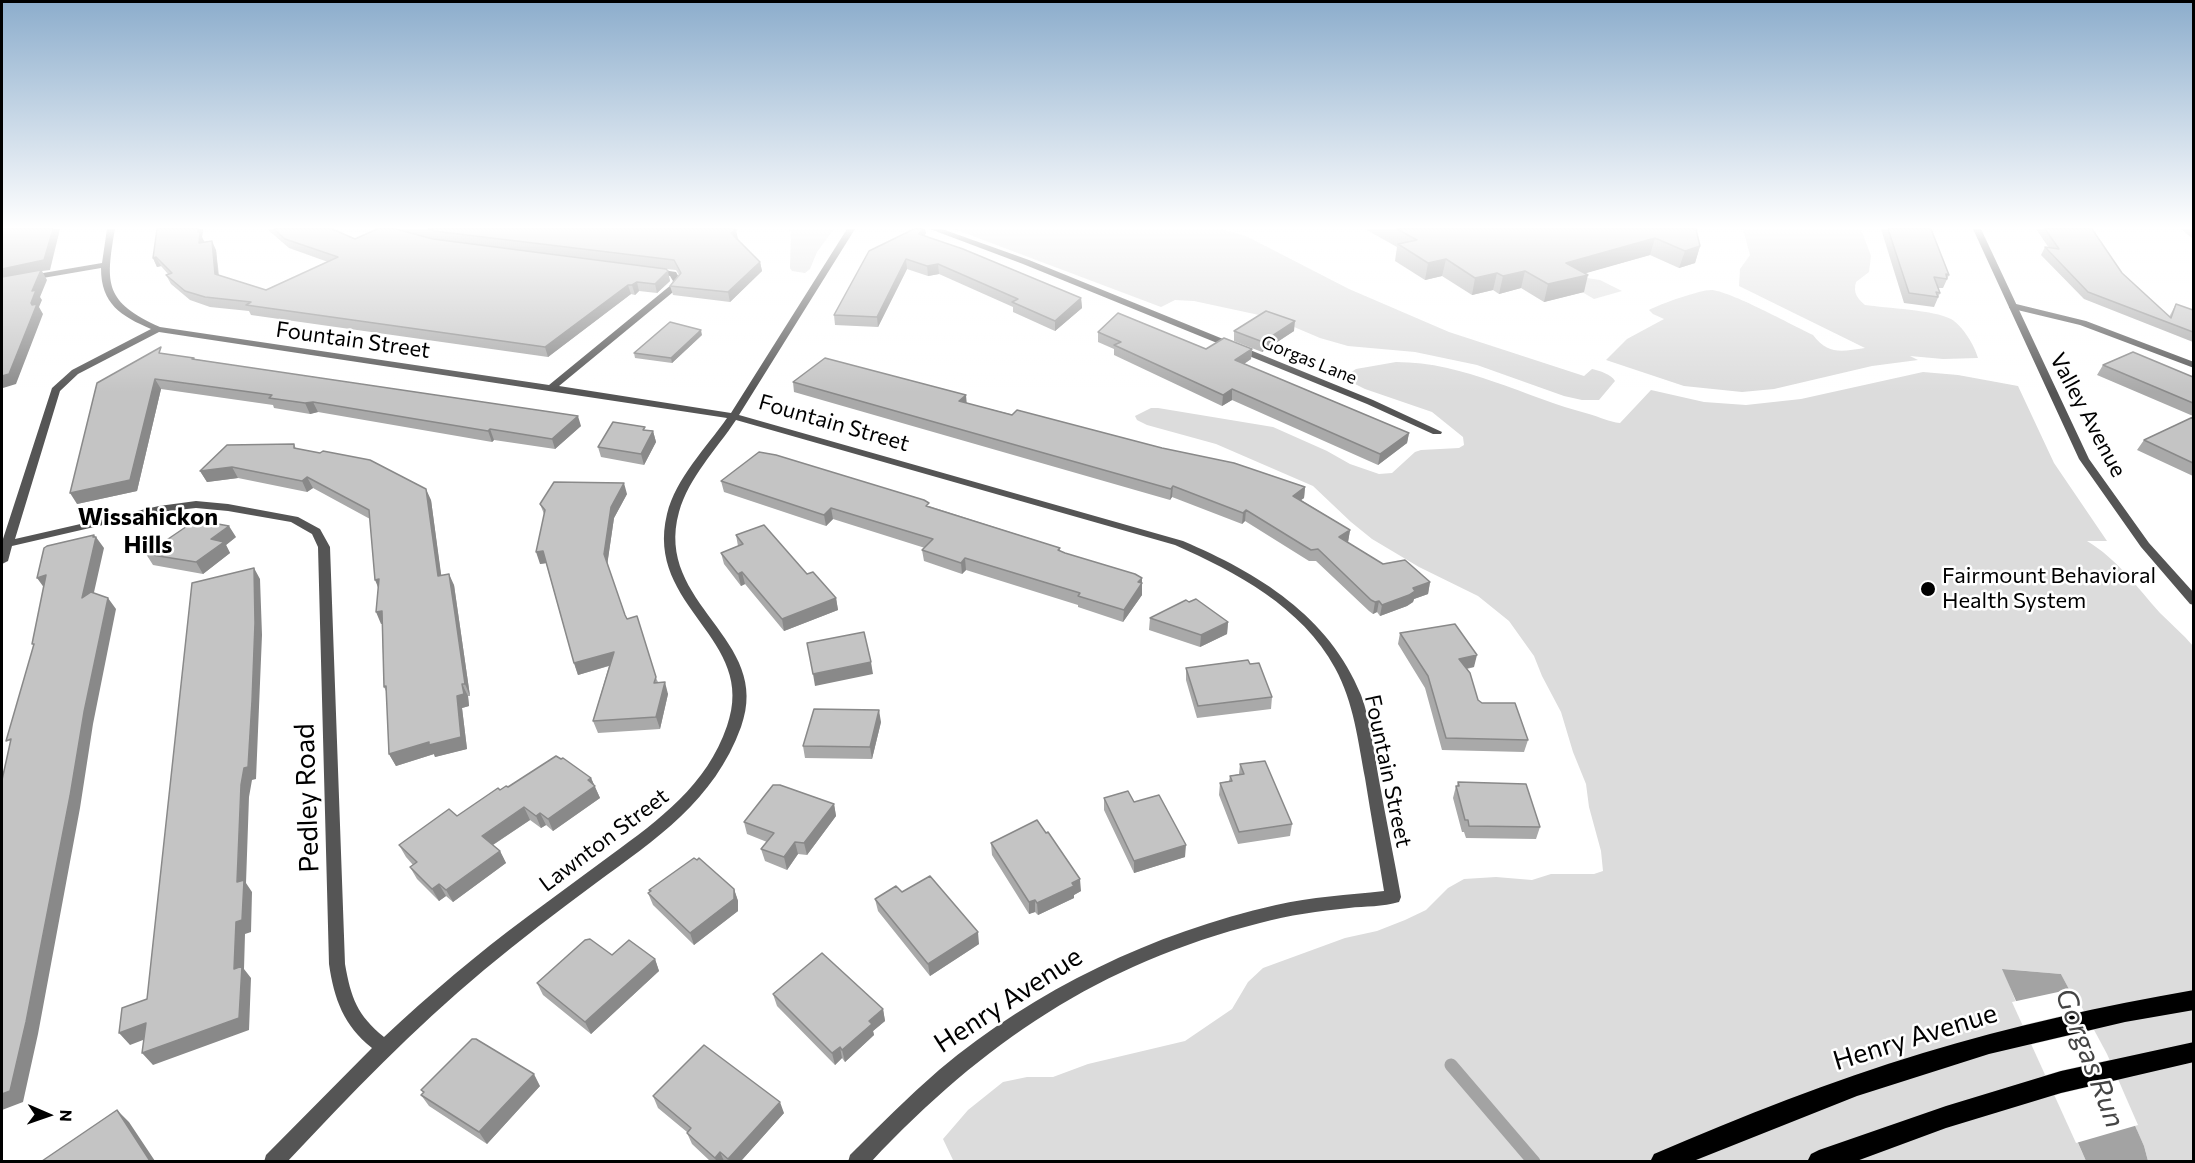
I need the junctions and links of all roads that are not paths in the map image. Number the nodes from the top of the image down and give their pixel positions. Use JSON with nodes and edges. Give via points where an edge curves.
{"nodes":[{"id":1,"x":105,"y":283,"type":"edge"},
{"id":2,"x":675,"y":283,"type":"edge"},
{"id":3,"x":816,"y":283,"type":"edge"},
{"id":4,"x":1078,"y":283,"type":"edge"},
{"id":5,"x":2002,"y":283,"type":"edge"},
{"id":6,"x":2012,"y":306,"type":"junction"},
{"id":7,"x":158,"y":330,"type":"junction"},
{"id":8,"x":2193,"y":365,"type":"edge"},
{"id":9,"x":551,"y":388,"type":"junction"},
{"id":10,"x":734,"y":416,"type":"junction"},
{"id":11,"x":1437,"y":432,"type":"dead end"},
{"id":12,"x":4,"y":545,"type":"edge"},
{"id":13,"x":2,"y":561,"type":"edge"},
{"id":14,"x":2193,"y":601,"type":"edge"},
{"id":15,"x":1393,"y":897,"type":"joint"},
{"id":16,"x":2193,"y":1000,"type":"edge"},
{"id":17,"x":384,"y":1048,"type":"junction"},
{"id":18,"x":2193,"y":1052,"type":"edge"},
{"id":19,"x":273,"y":1161,"type":"edge"},
{"id":20,"x":857,"y":1161,"type":"edge"},
{"id":21,"x":1662,"y":1161,"type":"edge"},
{"id":22,"x":1819,"y":1161,"type":"edge"}],
"edges":[{"from":1,"to":7,"type":"street","name":"Fountain Street","via":[[114,302],[139,322]]},
{"from":2,"to":9,"type":"street"},
{"from":3,"to":10,"type":"street","name":"Lawnton Street"},
{"from":4,"to":11,"type":"street","name":"Gorgas Lane"},
{"from":5,"to":6,"type":"street","name":"Valley Avenue"},
{"from":6,"to":8,"type":"street","via":[[2083,323]]},
{"from":6,"to":14,"type":"street","name":"Valley Avenue","via":[[2084,459],[2145,545]]},
{"from":7,"to":9,"type":"street","name":"Fountain Street"},
{"from":7,"to":12,"type":"street","via":[[75,372],[55,390]]},
{"from":9,"to":10,"type":"street","name":"Fountain Street"},
{"from":10,"to":15,"type":"street","name":"Fountain Street","via":[[1144,531],[1208,554],[1265,586],[1314,631],[1353,693],[1363,726]]},
{"from":10,"to":17,"type":"street","name":"Lawnton Street","via":[[677,501],[670,533],[680,585],[730,656],[736,672],[737,710],[723,755],[689,801],[667,822],[514,935]]},
{"from":12,"to":13,"type":"street"},
{"from":12,"to":17,"type":"street","name":"Pedley Road","via":[[187,505],[279,516],[316,531],[324,547],[340,989],[356,1023]]},
{"from":15,"to":20,"type":"street","name":"Henry Avenue","via":[[1276,912],[1162,945],[1107,968],[1047,1002],[942,1077]]},
{"from":16,"to":21,"type":"main road","name":"Henry Avenue","via":[[2041,1029],[1953,1053],[1847,1087]]},
{"from":17,"to":19,"type":"street","name":"Lawnton Street"},
{"from":18,"to":22,"type":"main road","via":[[2061,1082]]}]}
